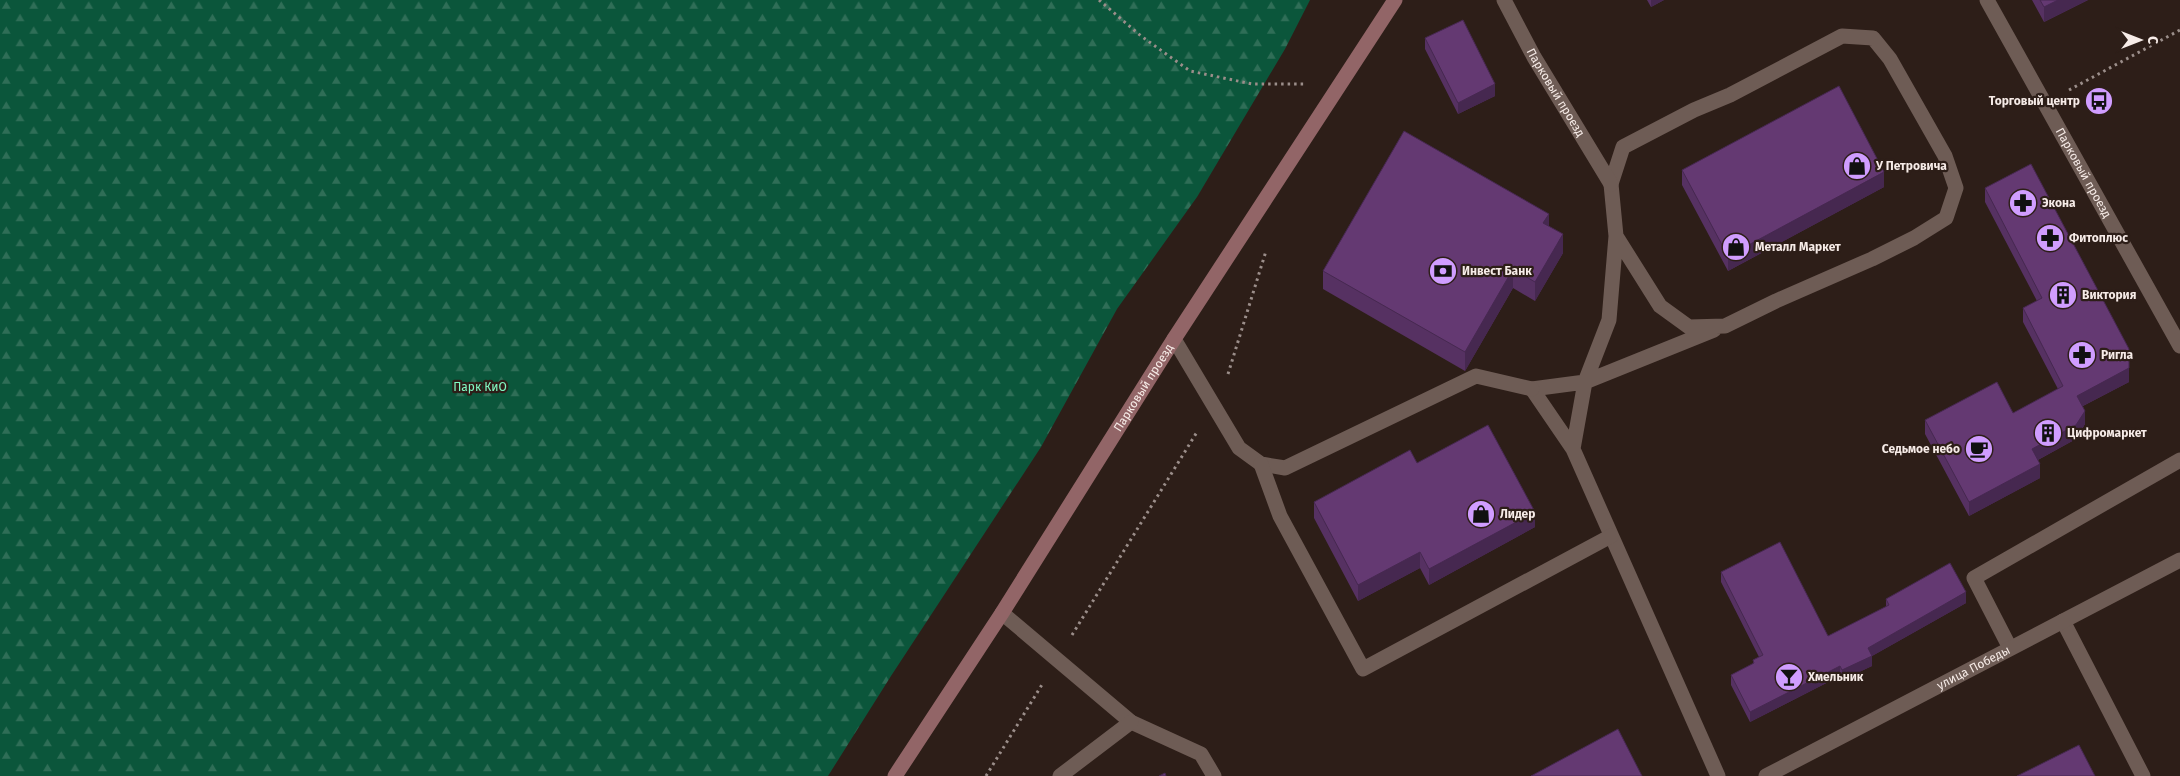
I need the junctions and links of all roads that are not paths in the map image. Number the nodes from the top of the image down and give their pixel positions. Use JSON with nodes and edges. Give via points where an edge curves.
{"nodes":[{"id":1,"x":1394,"y":0,"type":"edge"},
{"id":2,"x":1504,"y":0,"type":"edge"},
{"id":3,"x":1987,"y":0,"type":"edge"},
{"id":4,"x":1611,"y":184,"type":"junction"},
{"id":5,"x":1616,"y":236,"type":"junction"},
{"id":6,"x":1725,"y":326,"type":"junction"},
{"id":7,"x":1174,"y":339,"type":"junction"},
{"id":8,"x":2180,"y":346,"type":"edge"},
{"id":9,"x":1585,"y":382,"type":"junction"},
{"id":10,"x":1532,"y":390,"type":"junction"},
{"id":11,"x":1573,"y":449,"type":"junction"},
{"id":12,"x":2180,"y":460,"type":"edge"},
{"id":13,"x":1261,"y":464,"type":"junction"},
{"id":14,"x":1611,"y":536,"type":"junction"},
{"id":15,"x":2180,"y":560,"type":"edge"},
{"id":16,"x":1002,"y":612,"type":"junction"},
{"id":17,"x":2062,"y":621,"type":"junction"},
{"id":18,"x":2010,"y":648,"type":"junction"},
{"id":19,"x":1131,"y":722,"type":"junction"},
{"id":20,"x":896,"y":776,"type":"edge"},
{"id":21,"x":1060,"y":776,"type":"edge"},
{"id":22,"x":1214,"y":776,"type":"edge"},
{"id":23,"x":1718,"y":776,"type":"edge"},
{"id":24,"x":1766,"y":776,"type":"edge"},
{"id":25,"x":2143,"y":776,"type":"edge"}],
"edges":[{"from":1,"to":7,"type":"street","name":"Парковый проезд"},
{"from":2,"to":4,"type":"street","name":"Парковый проезд","via":[[1534,58]]},
{"from":3,"to":8,"type":"street","name":"Парковый проезд"},
{"from":4,"to":5,"type":"street"},
{"from":4,"to":6,"type":"street","via":[[1624,147],[1842,36],[1873,38],[1890,59],[1944,156],[1956,188],[1946,218],[1880,255]]},
{"from":5,"to":6,"type":"street","via":[[1660,306],[1689,327]]},
{"from":5,"to":9,"type":"street","via":[[1609,320]]},
{"from":6,"to":9,"type":"street"},
{"from":7,"to":13,"type":"street","via":[[1239,448]]},
{"from":7,"to":16,"type":"street","name":"Парковый проезд"},
{"from":9,"to":10,"type":"street"},
{"from":9,"to":11,"type":"street"},
{"from":10,"to":11,"type":"street"},
{"from":10,"to":13,"type":"street","via":[[1476,376],[1285,468]]},
{"from":11,"to":14,"type":"street"},
{"from":12,"to":18,"type":"street","via":[[1974,578]]},
{"from":13,"to":14,"type":"street","via":[[1280,516],[1363,669]]},
{"from":14,"to":23,"type":"street"},
{"from":15,"to":17,"type":"street","name":"улица Победы"},
{"from":16,"to":19,"type":"street"},
{"from":16,"to":20,"type":"street","name":"Парковый проезд"},
{"from":17,"to":18,"type":"street","name":"улица Победы"},
{"from":17,"to":25,"type":"street"},
{"from":18,"to":24,"type":"street","name":"улица Победы"},
{"from":19,"to":21,"type":"street"},
{"from":19,"to":22,"type":"street","via":[[1201,754]]}]}
